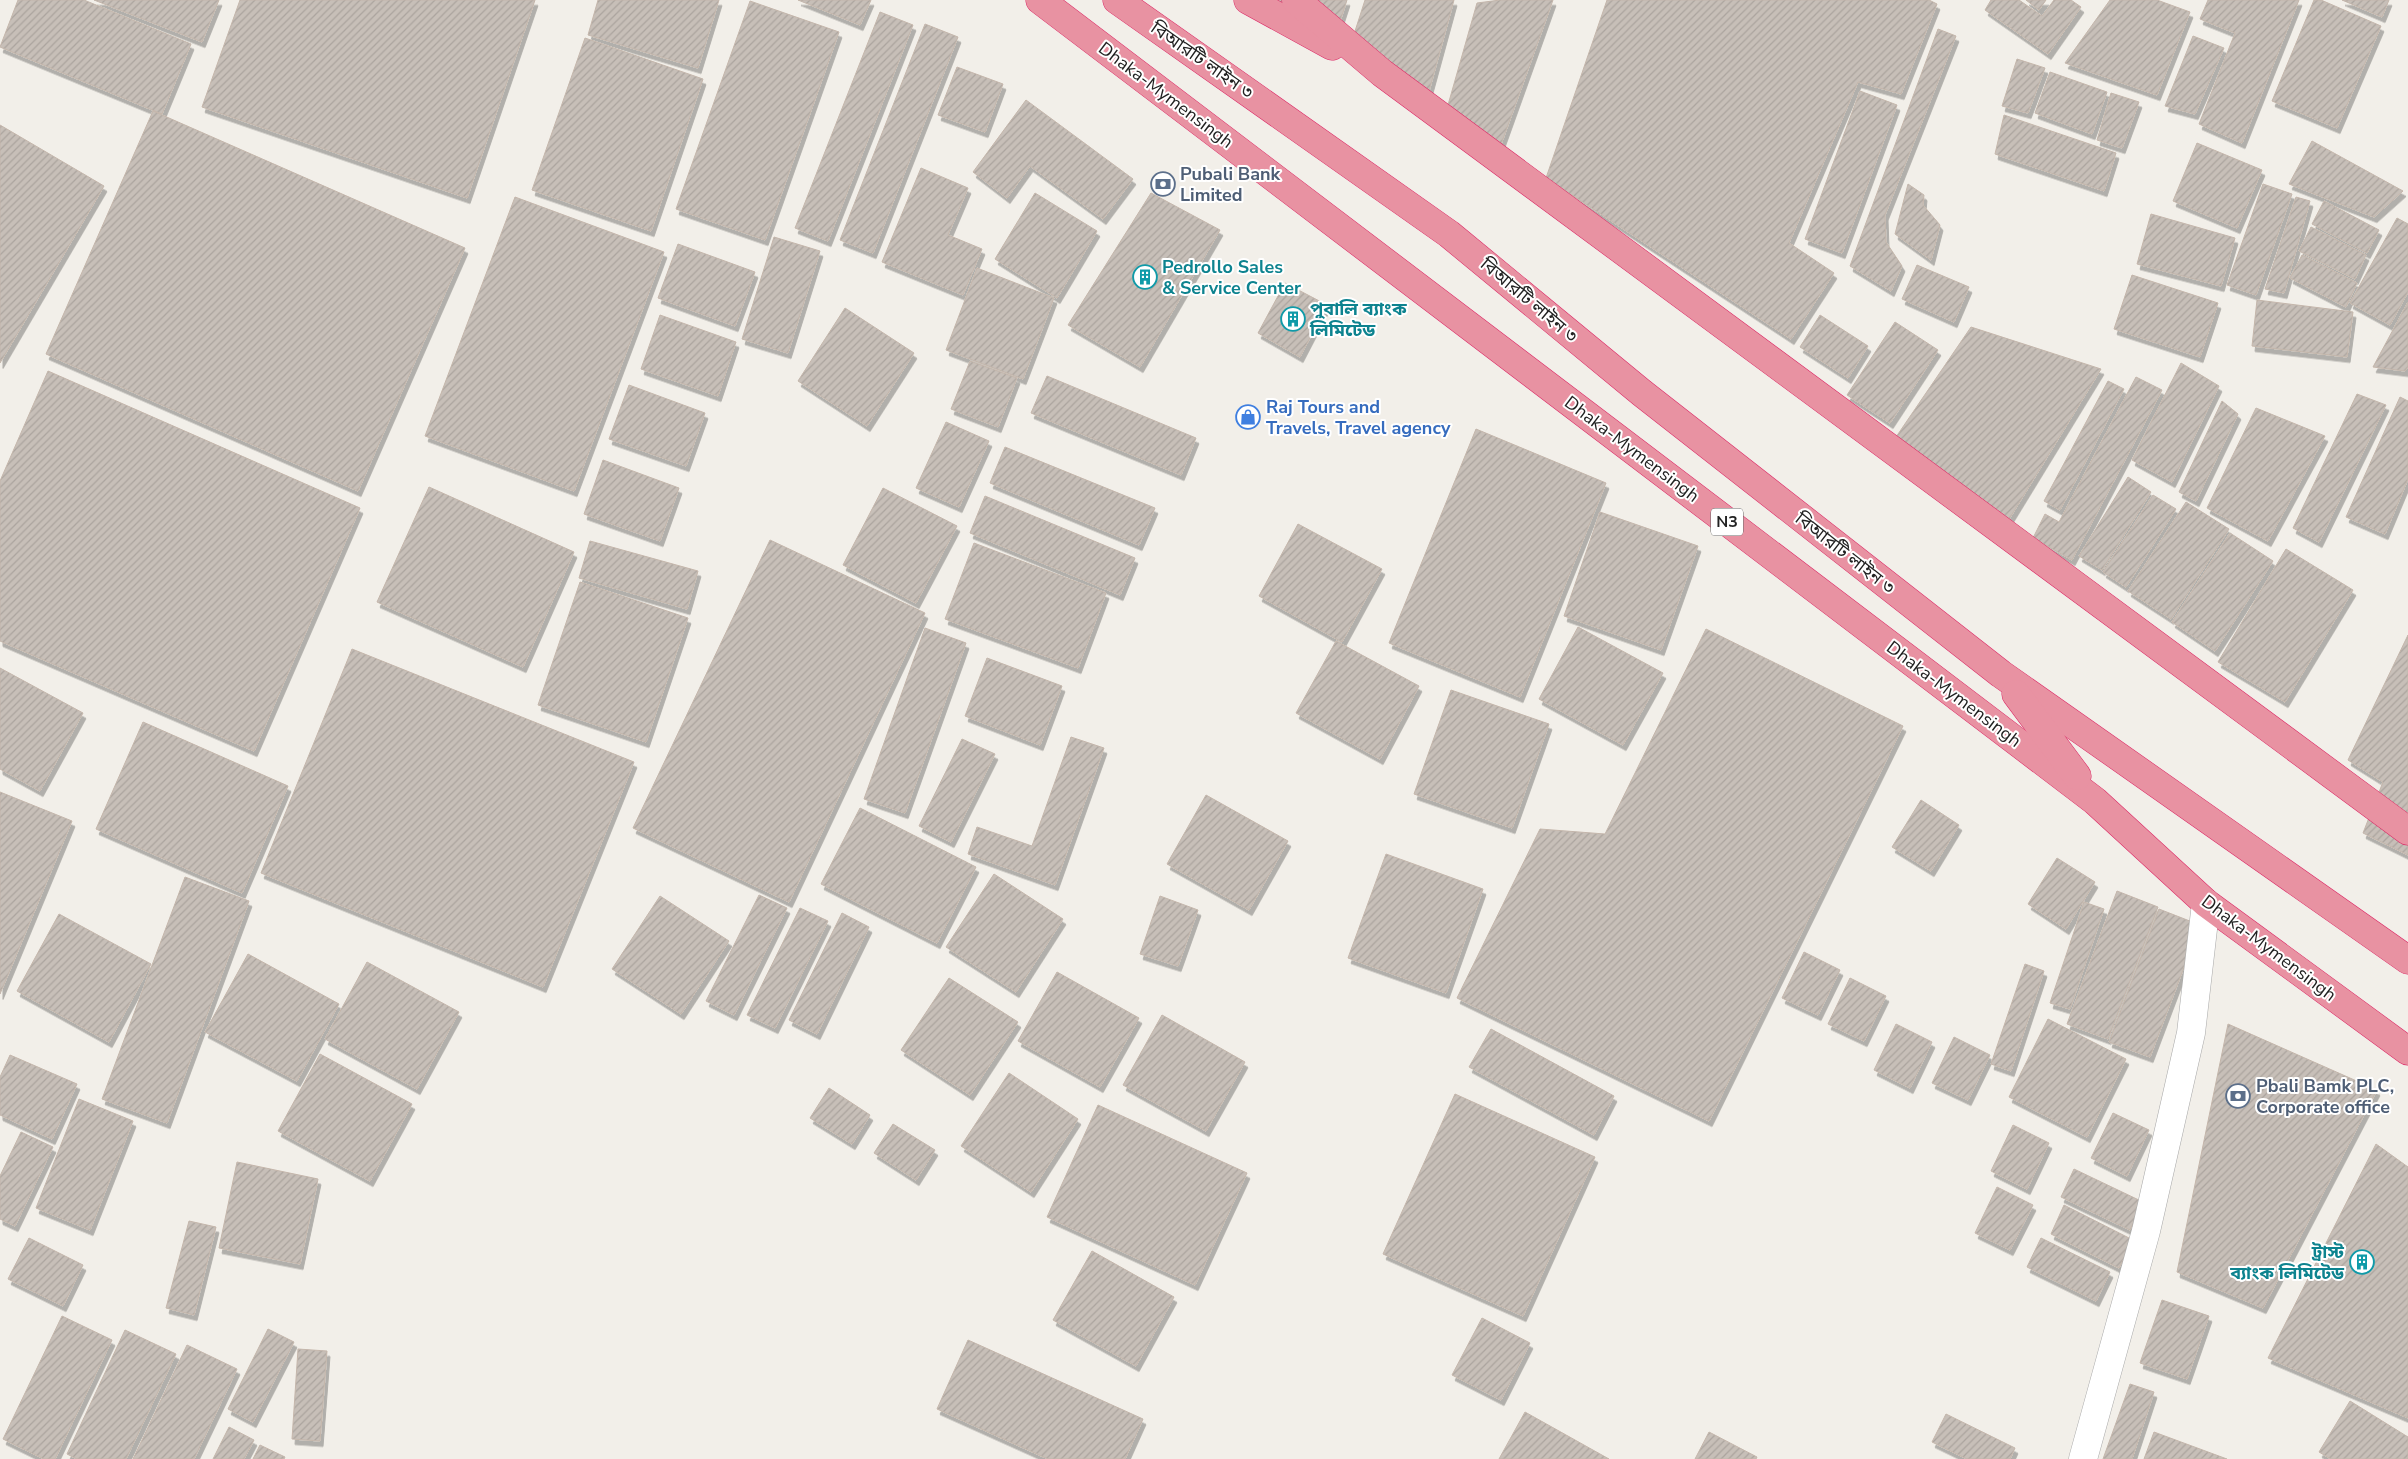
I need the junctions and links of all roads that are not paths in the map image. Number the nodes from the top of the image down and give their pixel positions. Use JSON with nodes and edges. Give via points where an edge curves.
{"nodes":[{"id":1,"x":1040,"y":0,"type":"edge"},
{"id":2,"x":1117,"y":0,"type":"edge"},
{"id":3,"x":1248,"y":0,"type":"edge"},
{"id":4,"x":1296,"y":0,"type":"edge"},
{"id":5,"x":1382,"y":73,"type":"junction"},
{"id":6,"x":2000,"y":674,"type":"junction"},
{"id":7,"x":2096,"y":801,"type":"junction"},
{"id":8,"x":2408,"y":831,"type":"edge"},
{"id":9,"x":2206,"y":902,"type":"junction"},
{"id":10,"x":2408,"y":960,"type":"edge"},
{"id":11,"x":2408,"y":1051,"type":"edge"},
{"id":12,"x":2083,"y":1459,"type":"edge"}],
"edges":[{"from":1,"to":7,"type":"highway","name":"Dhaka-Mymensingh","number":"N3"},
{"from":2,"to":6,"type":"highway","name":"বিআরটি লাইন ৩","via":[[1449,234],[1642,393]]},
{"from":3,"to":5,"type":"highway"},
{"from":4,"to":5,"type":"highway"},
{"from":5,"to":8,"type":"highway"},
{"from":6,"to":7,"type":"highway"},
{"from":6,"to":10,"type":"highway"},
{"from":7,"to":9,"type":"highway","name":"Dhaka-Mymensingh","number":"N3"},
{"from":9,"to":11,"type":"highway","name":"Dhaka-Mymensingh","number":"N3"},
{"from":9,"to":12,"type":"street","via":[[2191,1032],[2146,1231]]}]}
